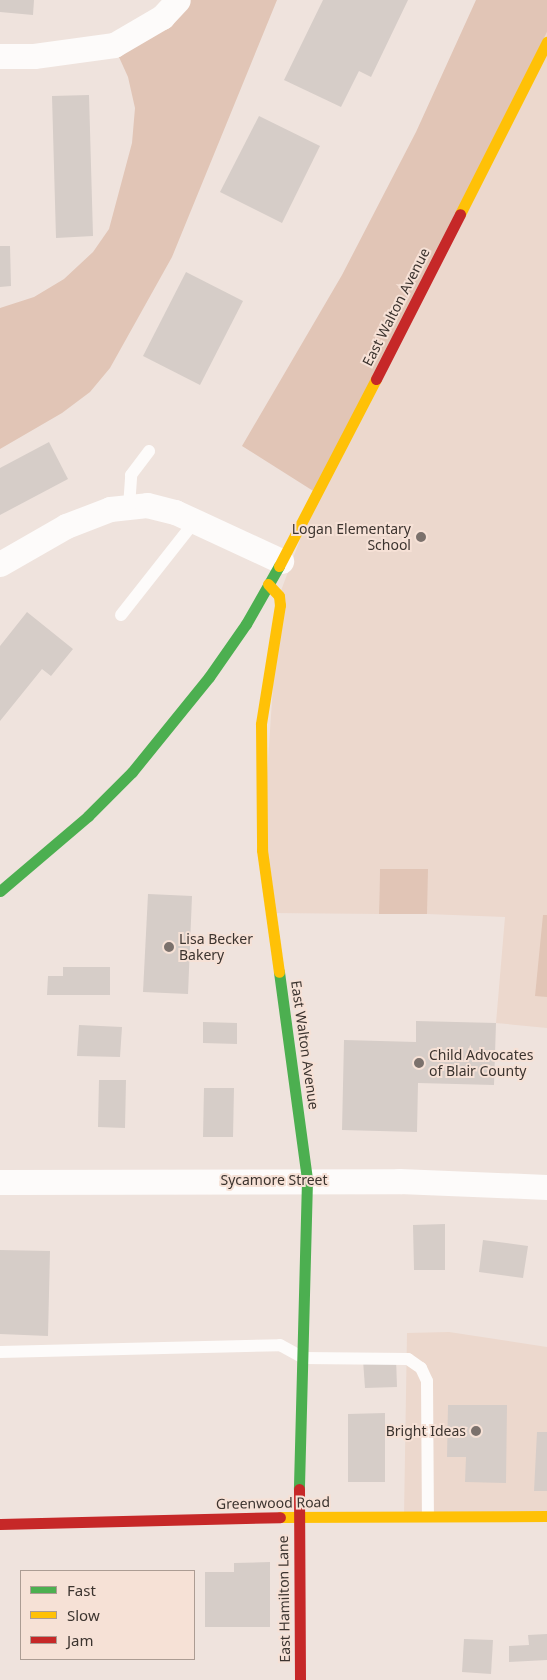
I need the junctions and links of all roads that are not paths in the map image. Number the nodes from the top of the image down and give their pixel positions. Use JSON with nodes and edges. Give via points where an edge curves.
{"nodes":[{"id":1,"x":178,"y":0,"type":"edge"},
{"id":2,"x":547,"y":42,"type":"edge"},
{"id":3,"x":0,"y":56,"type":"edge"},
{"id":4,"x":149,"y":451,"type":"dead end"},
{"id":5,"x":129,"y":507,"type":"junction"},
{"id":6,"x":195,"y":521,"type":"junction"},
{"id":7,"x":281,"y":562,"type":"junction"},
{"id":8,"x":0,"y":564,"type":"edge"},
{"id":9,"x":268,"y":584,"type":"junction"},
{"id":10,"x":121,"y":615,"type":"dead end"},
{"id":11,"x":0,"y":891,"type":"edge"},
{"id":12,"x":307,"y":1180,"type":"junction"},
{"id":13,"x":0,"y":1182,"type":"edge"},
{"id":14,"x":547,"y":1187,"type":"edge"},
{"id":15,"x":0,"y":1352,"type":"edge"},
{"id":16,"x":303,"y":1358,"type":"junction"},
{"id":17,"x":428,"y":1516,"type":"junction"},
{"id":18,"x":547,"y":1516,"type":"edge"},
{"id":19,"x":298,"y":1517,"type":"junction"},
{"id":20,"x":0,"y":1524,"type":"edge"},
{"id":21,"x":300,"y":1680,"type":"edge"}],
"edges":[{"from":1,"to":3,"type":"street","via":[[162,18],[114,45],[34,56]]},
{"from":2,"to":7,"type":"main road","name":"East Walton Avenue"},
{"from":4,"to":5,"type":"lane","via":[[131,474]]},
{"from":5,"to":6,"type":"street","via":[[148,505]]},
{"from":5,"to":8,"type":"street","via":[[110,509],[66,526]]},
{"from":6,"to":7,"type":"street"},
{"from":6,"to":10,"type":"lane"},
{"from":7,"to":9,"type":"main road","name":"East Walton Avenue"},
{"from":9,"to":11,"type":"main road","name":"East Walton Avenue","via":[[209,677],[132,772],[88,816]]},
{"from":9,"to":12,"type":"main road","name":"East Walton Avenue","via":[[279,596],[280,605],[261,724],[262,850]]},
{"from":12,"to":13,"type":"street","name":"Sycamore Street"},
{"from":12,"to":14,"type":"street","name":"Sycamore Street","via":[[504,1183]]},
{"from":12,"to":16,"type":"main road","name":"East Walton Avenue"},
{"from":15,"to":16,"type":"lane","via":[[280,1345]]},
{"from":16,"to":17,"type":"lane","via":[[390,1357],[408,1360],[421,1368],[428,1393]]},
{"from":16,"to":19,"type":"main road","name":"East Walton Avenue"},
{"from":17,"to":18,"type":"main road","name":"Greenwood Road"},
{"from":17,"to":19,"type":"main road","name":"Greenwood Road"},
{"from":19,"to":20,"type":"main road","name":"Greenwood Road"},
{"from":19,"to":21,"type":"main road","name":"East Hamilton Lane"}]}
